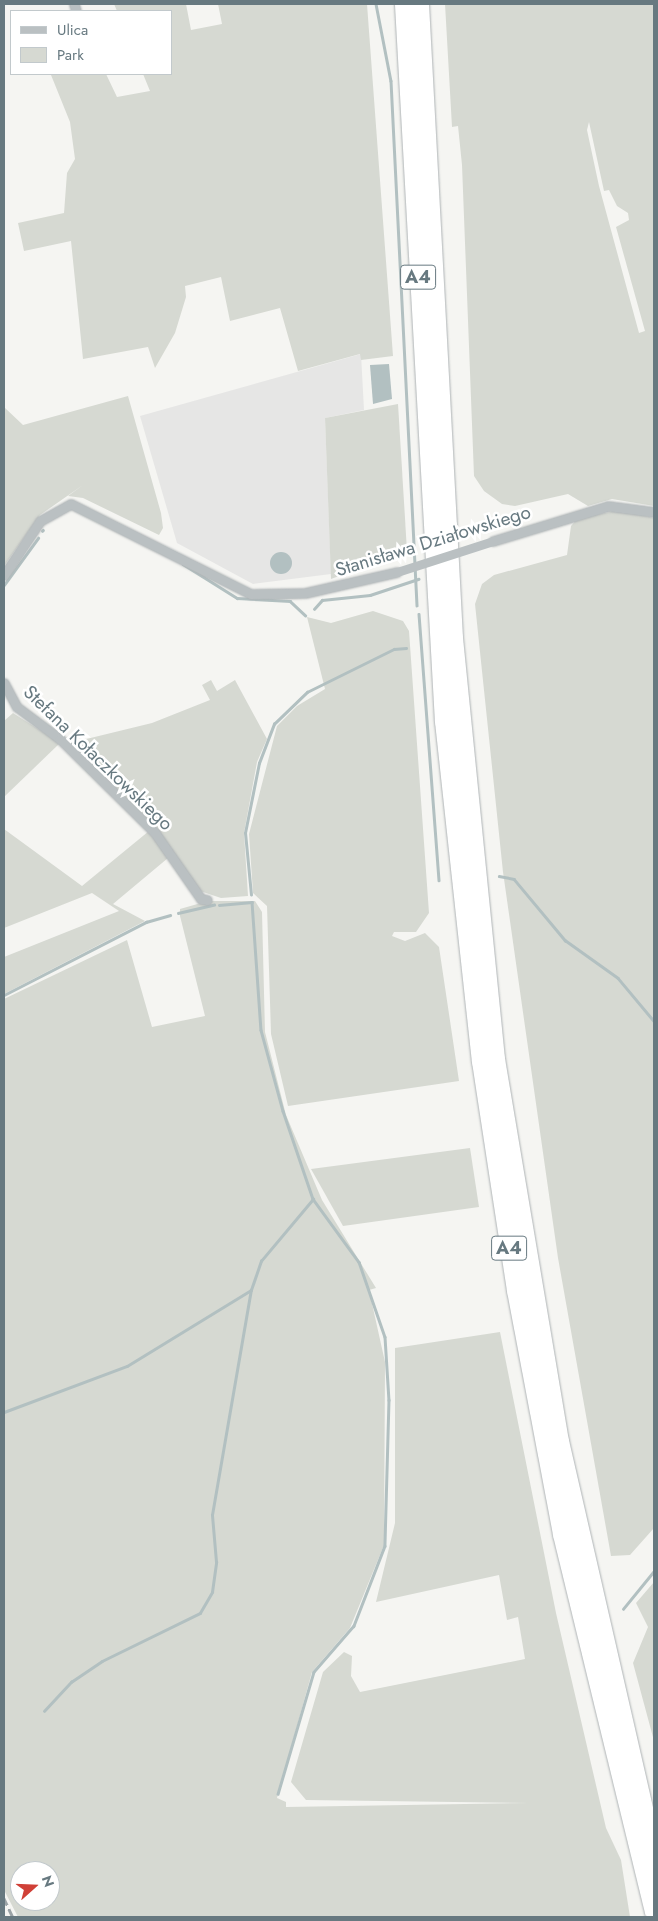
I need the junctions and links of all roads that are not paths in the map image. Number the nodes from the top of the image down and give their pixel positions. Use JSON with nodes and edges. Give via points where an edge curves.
{"nodes":[{"id":1,"x":404,"y":4,"type":"edge"},
{"id":2,"x":419,"y":4,"type":"edge"},
{"id":3,"x":654,"y":512,"type":"edge"},
{"id":4,"x":4,"y":574,"type":"edge"},
{"id":5,"x":4,"y":683,"type":"edge"},
{"id":6,"x":207,"y":900,"type":"dead end"},
{"id":7,"x":654,"y":1856,"type":"edge"},
{"id":8,"x":654,"y":1912,"type":"edge"}],
"edges":[{"from":1,"to":8,"type":"highway","number":"A4","via":[[443,711],[481,1061],[517,1298],[561,1525]]},
{"from":2,"to":7,"type":"highway","number":"A4","via":[[454,656],[496,1059],[561,1450]]},
{"from":3,"to":4,"type":"street","name":"Stanisława Działowskiego","bridge":true,"via":[[608,506],[397,572],[315,592],[252,594],[71,504],[40,521]]},
{"from":5,"to":6,"type":"street","name":"Stefana Kołaczkowskiego","via":[[17,707],[60,740],[154,833],[201,899]]}]}
